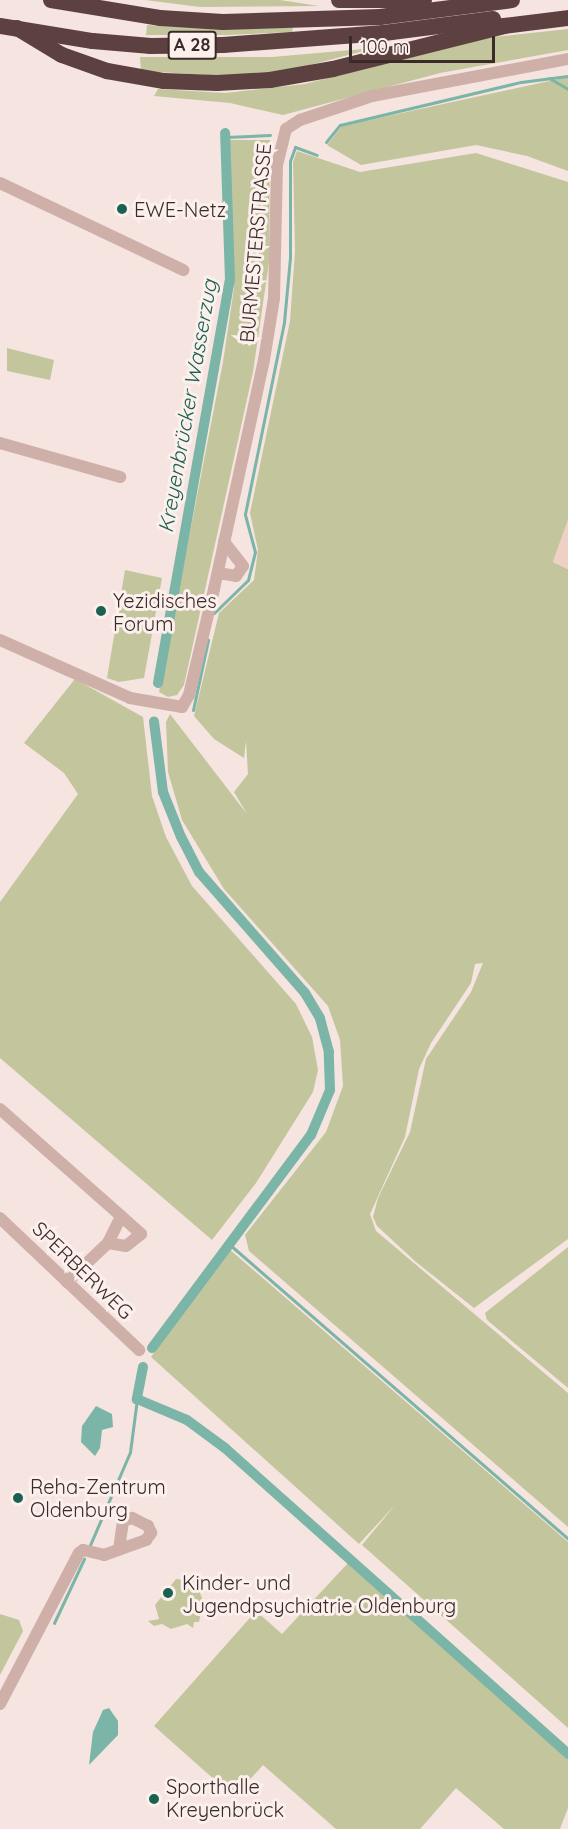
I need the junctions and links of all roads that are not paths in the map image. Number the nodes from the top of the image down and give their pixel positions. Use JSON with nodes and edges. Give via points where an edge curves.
{"nodes":[{"id":1,"x":51,"y":0,"type":"edge"},
{"id":2,"x":339,"y":0,"type":"edge"},
{"id":3,"x":424,"y":0,"type":"edge"},
{"id":4,"x":512,"y":0,"type":"edge"},
{"id":5,"x":568,"y":10,"type":"edge"},
{"id":6,"x":568,"y":18,"type":"edge"},
{"id":7,"x":0,"y":20,"type":"edge"},
{"id":8,"x":382,"y":25,"type":"junction"},
{"id":9,"x":0,"y":26,"type":"edge"},
{"id":10,"x":568,"y":59,"type":"edge"},
{"id":11,"x":0,"y":183,"type":"edge"},
{"id":12,"x":183,"y":270,"type":"dead end"},
{"id":13,"x":0,"y":443,"type":"edge"},
{"id":14,"x":120,"y":477,"type":"dead end"},
{"id":15,"x":224,"y":542,"type":"junction"},
{"id":16,"x":218,"y":573,"type":"junction"},
{"id":17,"x":0,"y":640,"type":"edge"},
{"id":18,"x":0,"y":1109,"type":"edge"},
{"id":19,"x":121,"y":1216,"type":"junction"},
{"id":20,"x":0,"y":1218,"type":"edge"},
{"id":21,"x":108,"y":1243,"type":"junction"},
{"id":22,"x":68,"y":1282,"type":"junction"},
{"id":23,"x":139,"y":1350,"type":"dead end"},
{"id":24,"x":119,"y":1549,"type":"dead end"},
{"id":25,"x":0,"y":1704,"type":"edge"}],
"edges":[{"from":1,"to":8,"type":"highway","number":"A 28","via":[[160,18]]},
{"from":2,"to":3,"type":"highway"},
{"from":4,"to":8,"type":"highway","number":"A 28"},
{"from":5,"to":8,"type":"highway","number":"A 28"},
{"from":6,"to":7,"type":"highway","via":[[479,32],[333,69],[270,80],[217,83],[164,81],[99,68],[62,55]]},
{"from":8,"to":9,"type":"highway","number":"A 28","bridge":true,"via":[[224,45],[151,46]]},
{"from":10,"to":15,"type":"street","name":"BURMESTERSTRASSE","via":[[372,96],[300,120],[286,129],[278,165],[274,298],[268,339]]},
{"from":11,"to":12,"type":"street"},
{"from":13,"to":14,"type":"street"},
{"from":15,"to":16,"type":"street","name":"BURMESTERSTRASSE"},
{"from":15,"to":16,"type":"street","via":[[243,566],[236,576]]},
{"from":16,"to":17,"type":"street","name":"BURMESTERSTRASSE","via":[[189,695],[182,707],[130,698]]},
{"from":18,"to":19,"type":"street"},
{"from":19,"to":21,"type":"street"},
{"from":19,"to":21,"type":"street","via":[[141,1234],[126,1246]]},
{"from":20,"to":22,"type":"street","name":"SPERBERWEG"},
{"from":21,"to":22,"type":"street"},
{"from":22,"to":23,"type":"street","name":"SPERBERWEG"},
{"from":24,"to":25,"type":"street","via":[[104,1555],[83,1550],[79,1553]]}]}
